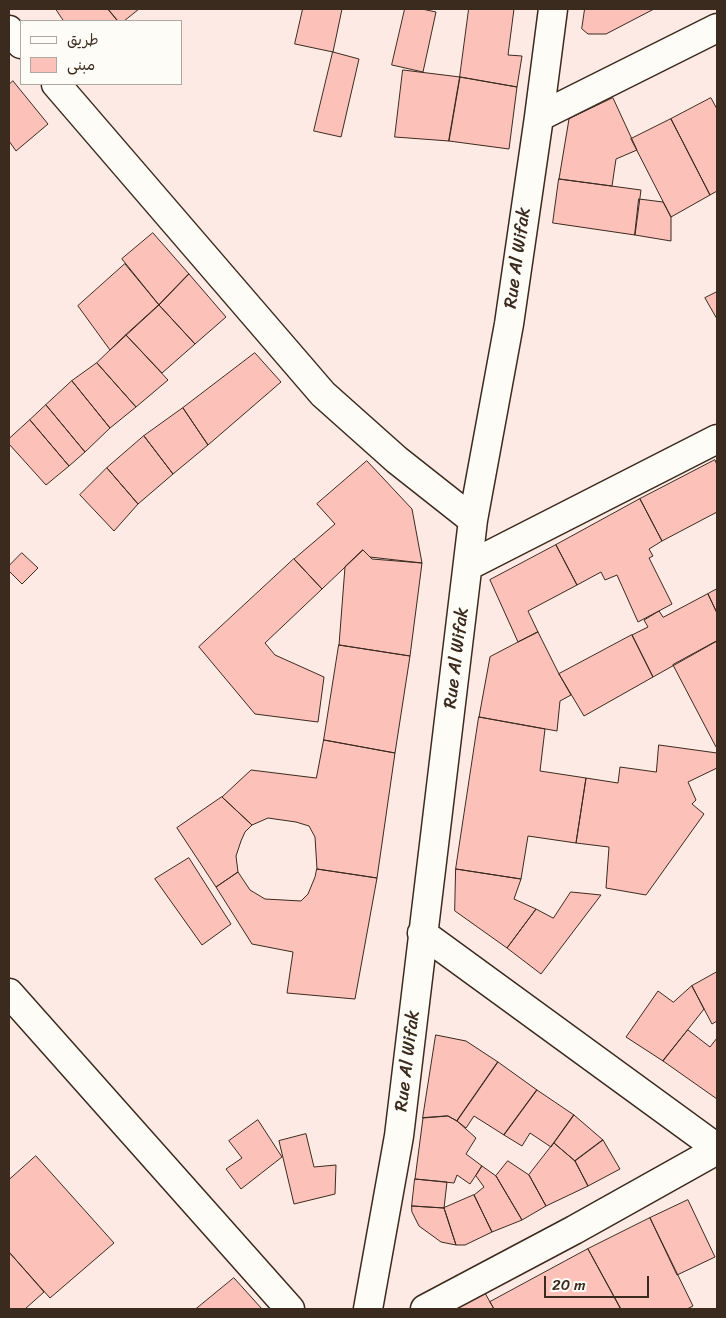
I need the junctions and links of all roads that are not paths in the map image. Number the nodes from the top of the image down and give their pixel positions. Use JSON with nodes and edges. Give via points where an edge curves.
{"nodes":[{"id":1,"x":553,"y":9,"type":"edge"},
{"id":2,"x":717,"y":28,"type":"edge"},
{"id":3,"x":9,"y":30,"type":"edge"},
{"id":4,"x":20,"y":43,"type":"edge"},
{"id":5,"x":57,"y":85,"type":"edge"},
{"id":6,"x":539,"y":117,"type":"junction"},
{"id":7,"x":717,"y":438,"type":"edge"},
{"id":8,"x":473,"y":520,"type":"junction"},
{"id":9,"x":468,"y":566,"type":"junction"},
{"id":10,"x":422,"y":933,"type":"junction"},
{"id":11,"x":9,"y":993,"type":"edge"},
{"id":12,"x":717,"y":1149,"type":"edge"},
{"id":13,"x":290,"y":1309,"type":"edge"},
{"id":14,"x":368,"y":1309,"type":"edge"},
{"id":15,"x":425,"y":1309,"type":"edge"}],
"edges":[{"from":1,"to":6,"type":"street","name":"Rue Al Wifak"},
{"from":2,"to":6,"type":"street"},
{"from":3,"to":4,"type":"street"},
{"from":5,"to":8,"type":"street","via":[[323,394],[397,460]]},
{"from":6,"to":8,"type":"street","name":"Rue Al Wifak","via":[[509,324]]},
{"from":7,"to":9,"type":"street"},
{"from":8,"to":9,"type":"street","name":"Rue Al Wifak"},
{"from":9,"to":10,"type":"street","name":"Rue Al Wifak"},
{"from":10,"to":12,"type":"street"},
{"from":10,"to":14,"type":"street","name":"Rue Al Wifak","via":[[399,1136]]},
{"from":11,"to":13,"type":"street"},
{"from":12,"to":15,"type":"street"}]}
